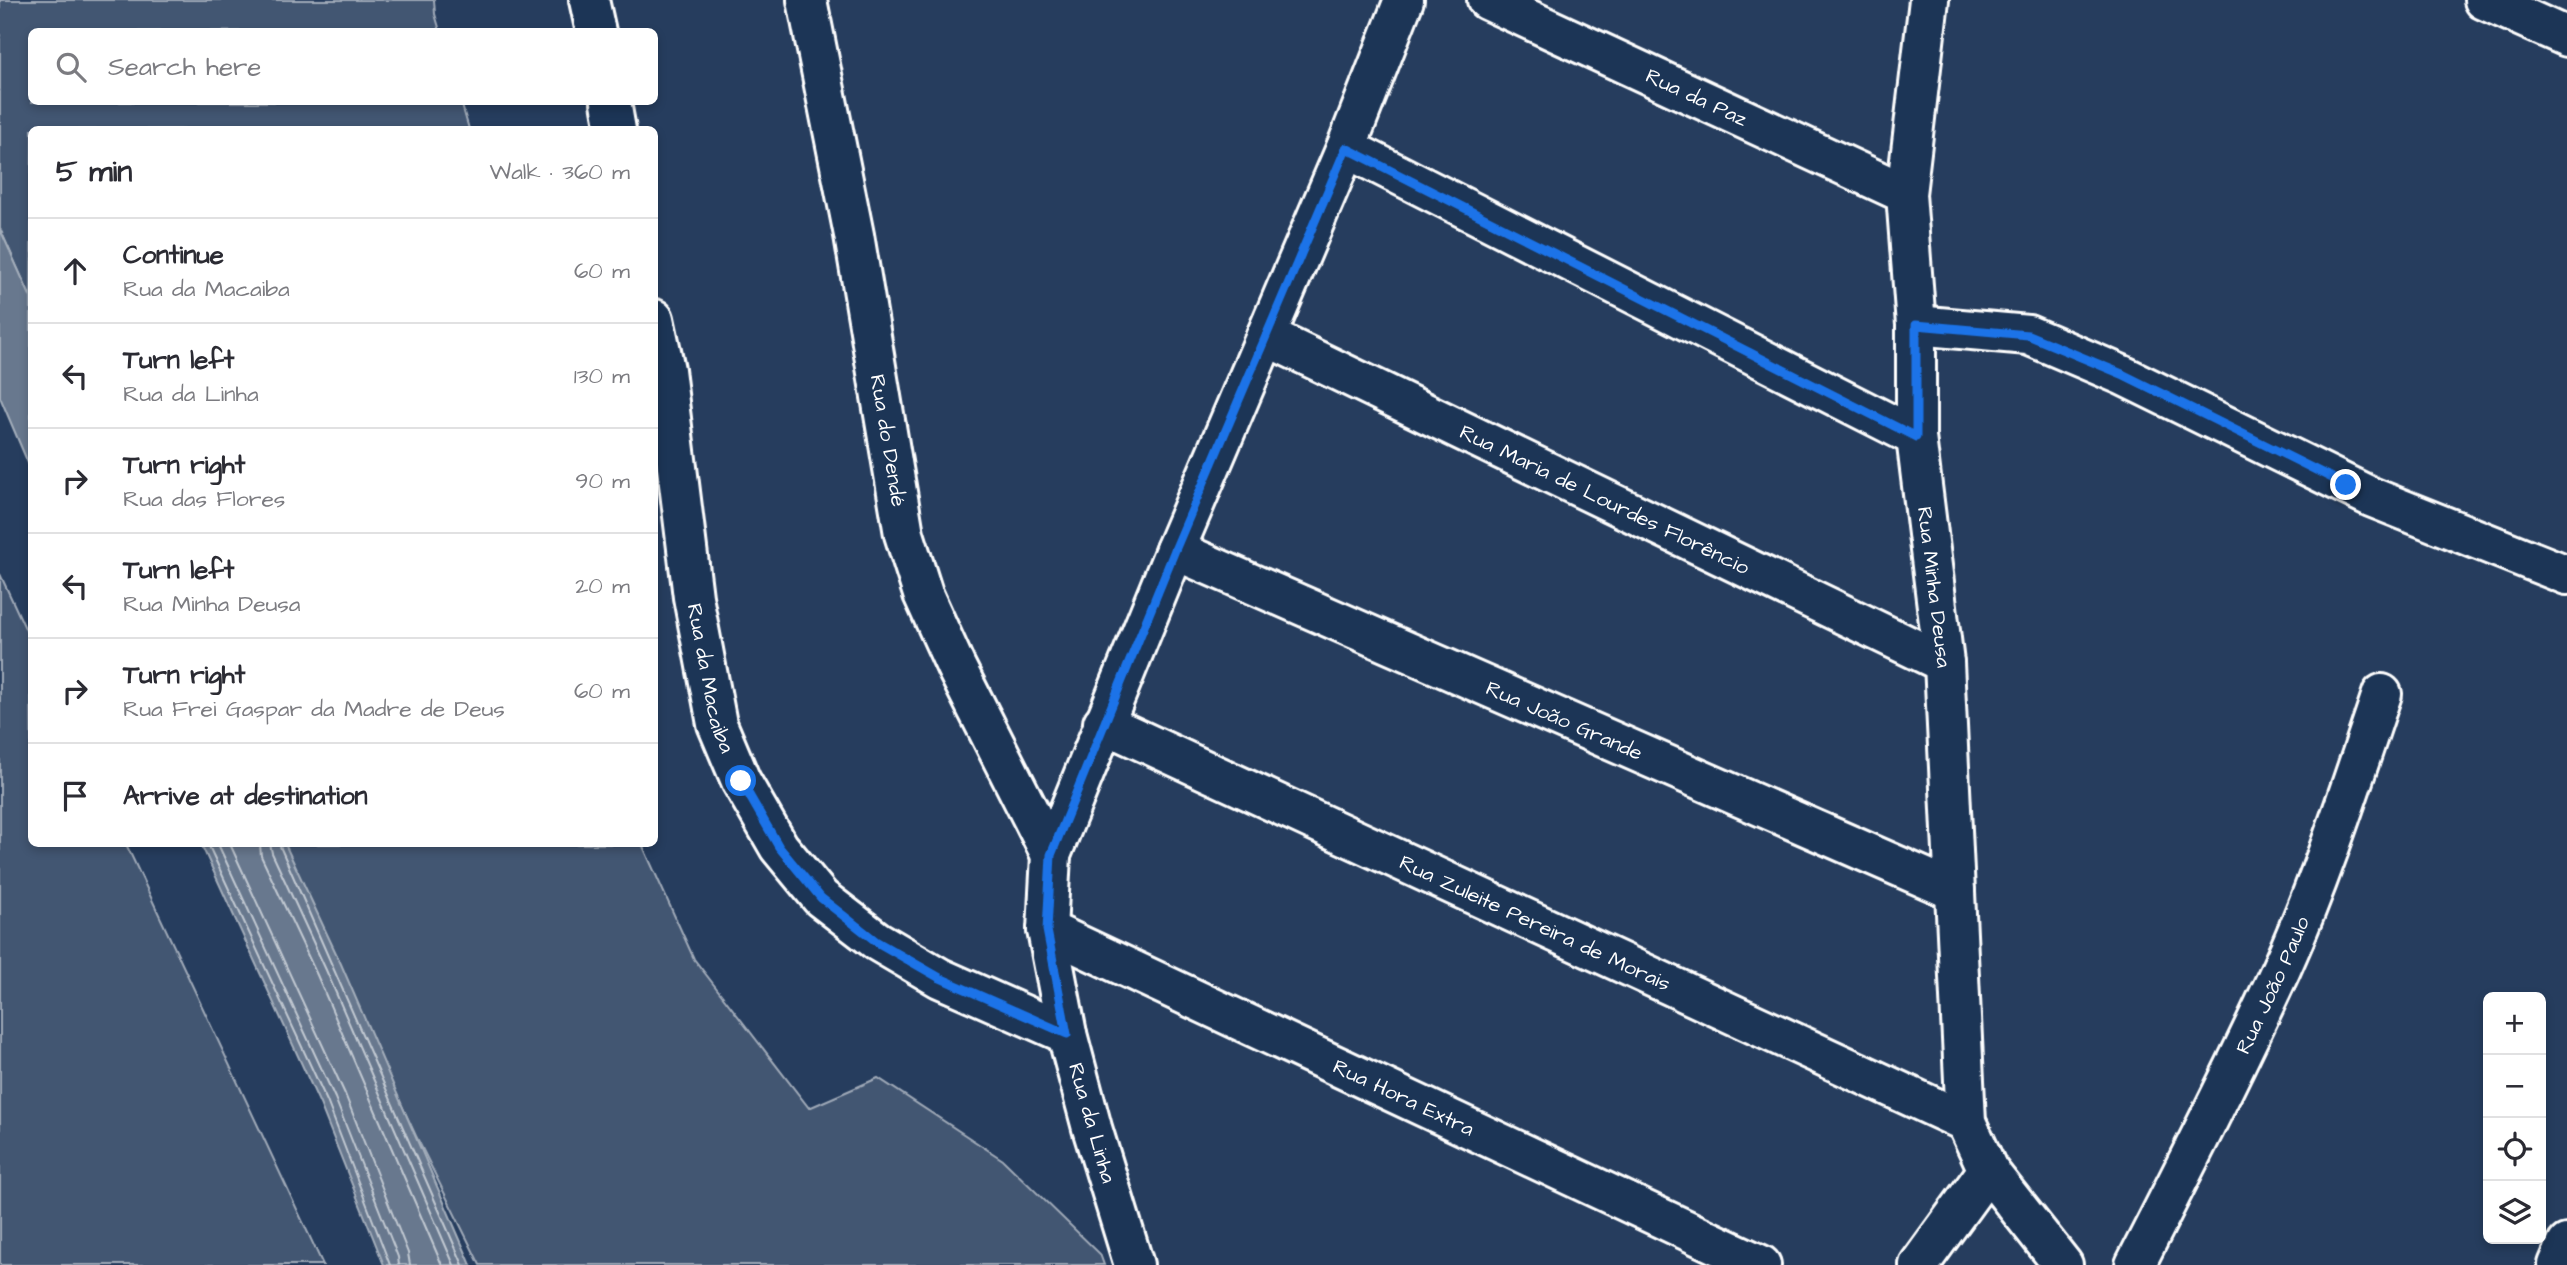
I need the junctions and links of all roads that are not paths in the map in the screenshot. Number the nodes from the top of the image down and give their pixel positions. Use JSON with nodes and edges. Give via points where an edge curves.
{"nodes":[{"id":1,"x":589,"y":0,"type":"edge"},
{"id":2,"x":807,"y":0,"type":"edge"},
{"id":3,"x":1404,"y":0,"type":"edge"},
{"id":4,"x":1487,"y":0,"type":"edge"},
{"id":5,"x":1929,"y":0,"type":"edge"},
{"id":6,"x":2484,"y":0,"type":"edge"},
{"id":7,"x":595,"y":28,"type":"edge"},
{"id":8,"x":2567,"y":37,"type":"edge"},
{"id":9,"x":612,"y":105,"type":"edge"},
{"id":10,"x":615,"y":126,"type":"edge"},
{"id":11,"x":1346,"y":148,"type":"junction"},
{"id":12,"x":1906,"y":194,"type":"junction"},
{"id":13,"x":1916,"y":325,"type":"junction"},
{"id":14,"x":1266,"y":336,"type":"junction"},
{"id":15,"x":658,"y":337,"type":"edge"},
{"id":16,"x":1916,"y":437,"type":"junction"},
{"id":17,"x":1175,"y":550,"type":"junction"},
{"id":18,"x":2567,"y":575,"type":"edge"},
{"id":19,"x":1944,"y":663,"type":"junction"},
{"id":20,"x":2382,"y":694,"type":"dead end"},
{"id":21,"x":1103,"y":723,"type":"junction"},
{"id":22,"x":1051,"y":855,"type":"junction"},
{"id":23,"x":1955,"y":891,"type":"junction"},
{"id":24,"x":1047,"y":930,"type":"junction"},
{"id":25,"x":1067,"y":1034,"type":"junction"},
{"id":26,"x":1966,"y":1122,"type":"junction"},
{"id":27,"x":1988,"y":1170,"type":"junction"},
{"id":28,"x":2567,"y":1244,"type":"edge"},
{"id":29,"x":1134,"y":1265,"type":"edge"},
{"id":30,"x":1761,"y":1265,"type":"edge"},
{"id":31,"x":1919,"y":1265,"type":"edge"},
{"id":32,"x":2063,"y":1265,"type":"edge"},
{"id":33,"x":2135,"y":1265,"type":"edge"},
{"id":34,"x":2558,"y":1265,"type":"edge"}],
"edges":[{"from":1,"to":7,"type":"street"},
{"from":2,"to":22,"type":"street","name":"Rua do Dendé","via":[[854,235],[904,534],[928,606]]},
{"from":3,"to":11,"type":"street","name":"Rua da Linha"},
{"from":4,"to":12,"type":"street","name":"Rua da Paz"},
{"from":5,"to":12,"type":"street","name":"Rua Minha Deusa"},
{"from":6,"to":8,"type":"street"},
{"from":9,"to":10,"type":"street"},
{"from":11,"to":14,"type":"street","name":"Rua da Linha"},
{"from":11,"to":16,"type":"street"},
{"from":12,"to":13,"type":"street","name":"Rua Minha Deusa"},
{"from":13,"to":16,"type":"street","name":"Rua Minha Deusa"},
{"from":13,"to":18,"type":"street","via":[[2028,335],[2122,374],[2371,497]]},
{"from":14,"to":17,"type":"street","name":"Rua da Linha"},
{"from":14,"to":19,"type":"street","name":"Rua Maria de Lourdes Florêncio"},
{"from":15,"to":25,"type":"street","name":"Rua da Macaiba","via":[[693,597],[717,724],[741,781],[779,847],[821,898],[877,942],[940,978]]},
{"from":16,"to":19,"type":"street","name":"Rua Minha Deusa"},
{"from":17,"to":21,"type":"street","name":"Rua da Linha"},
{"from":17,"to":23,"type":"street","name":"Rua João Grande"},
{"from":19,"to":23,"type":"street","name":"Rua Minha Deusa"},
{"from":20,"to":33,"type":"street","name":"Rua João Paulo","via":[[2336,832],[2282,967]]},
{"from":21,"to":22,"type":"street","name":"Rua da Linha"},
{"from":21,"to":26,"type":"street","name":"Rua Zuleite Pereira de Morais"},
{"from":22,"to":24,"type":"street","name":"Rua da Linha"},
{"from":23,"to":26,"type":"street","name":"Rua Minha Deusa"},
{"from":24,"to":25,"type":"street","name":"Rua da Linha"},
{"from":24,"to":30,"type":"street","name":"Rua Hora Extra"},
{"from":25,"to":29,"type":"street","name":"Rua da Linha"},
{"from":26,"to":27,"type":"street","name":"Rua Minha Deusa"},
{"from":27,"to":31,"type":"street"},
{"from":27,"to":32,"type":"street","name":"Rua Minha Deusa"},
{"from":28,"to":34,"type":"street"}]}
